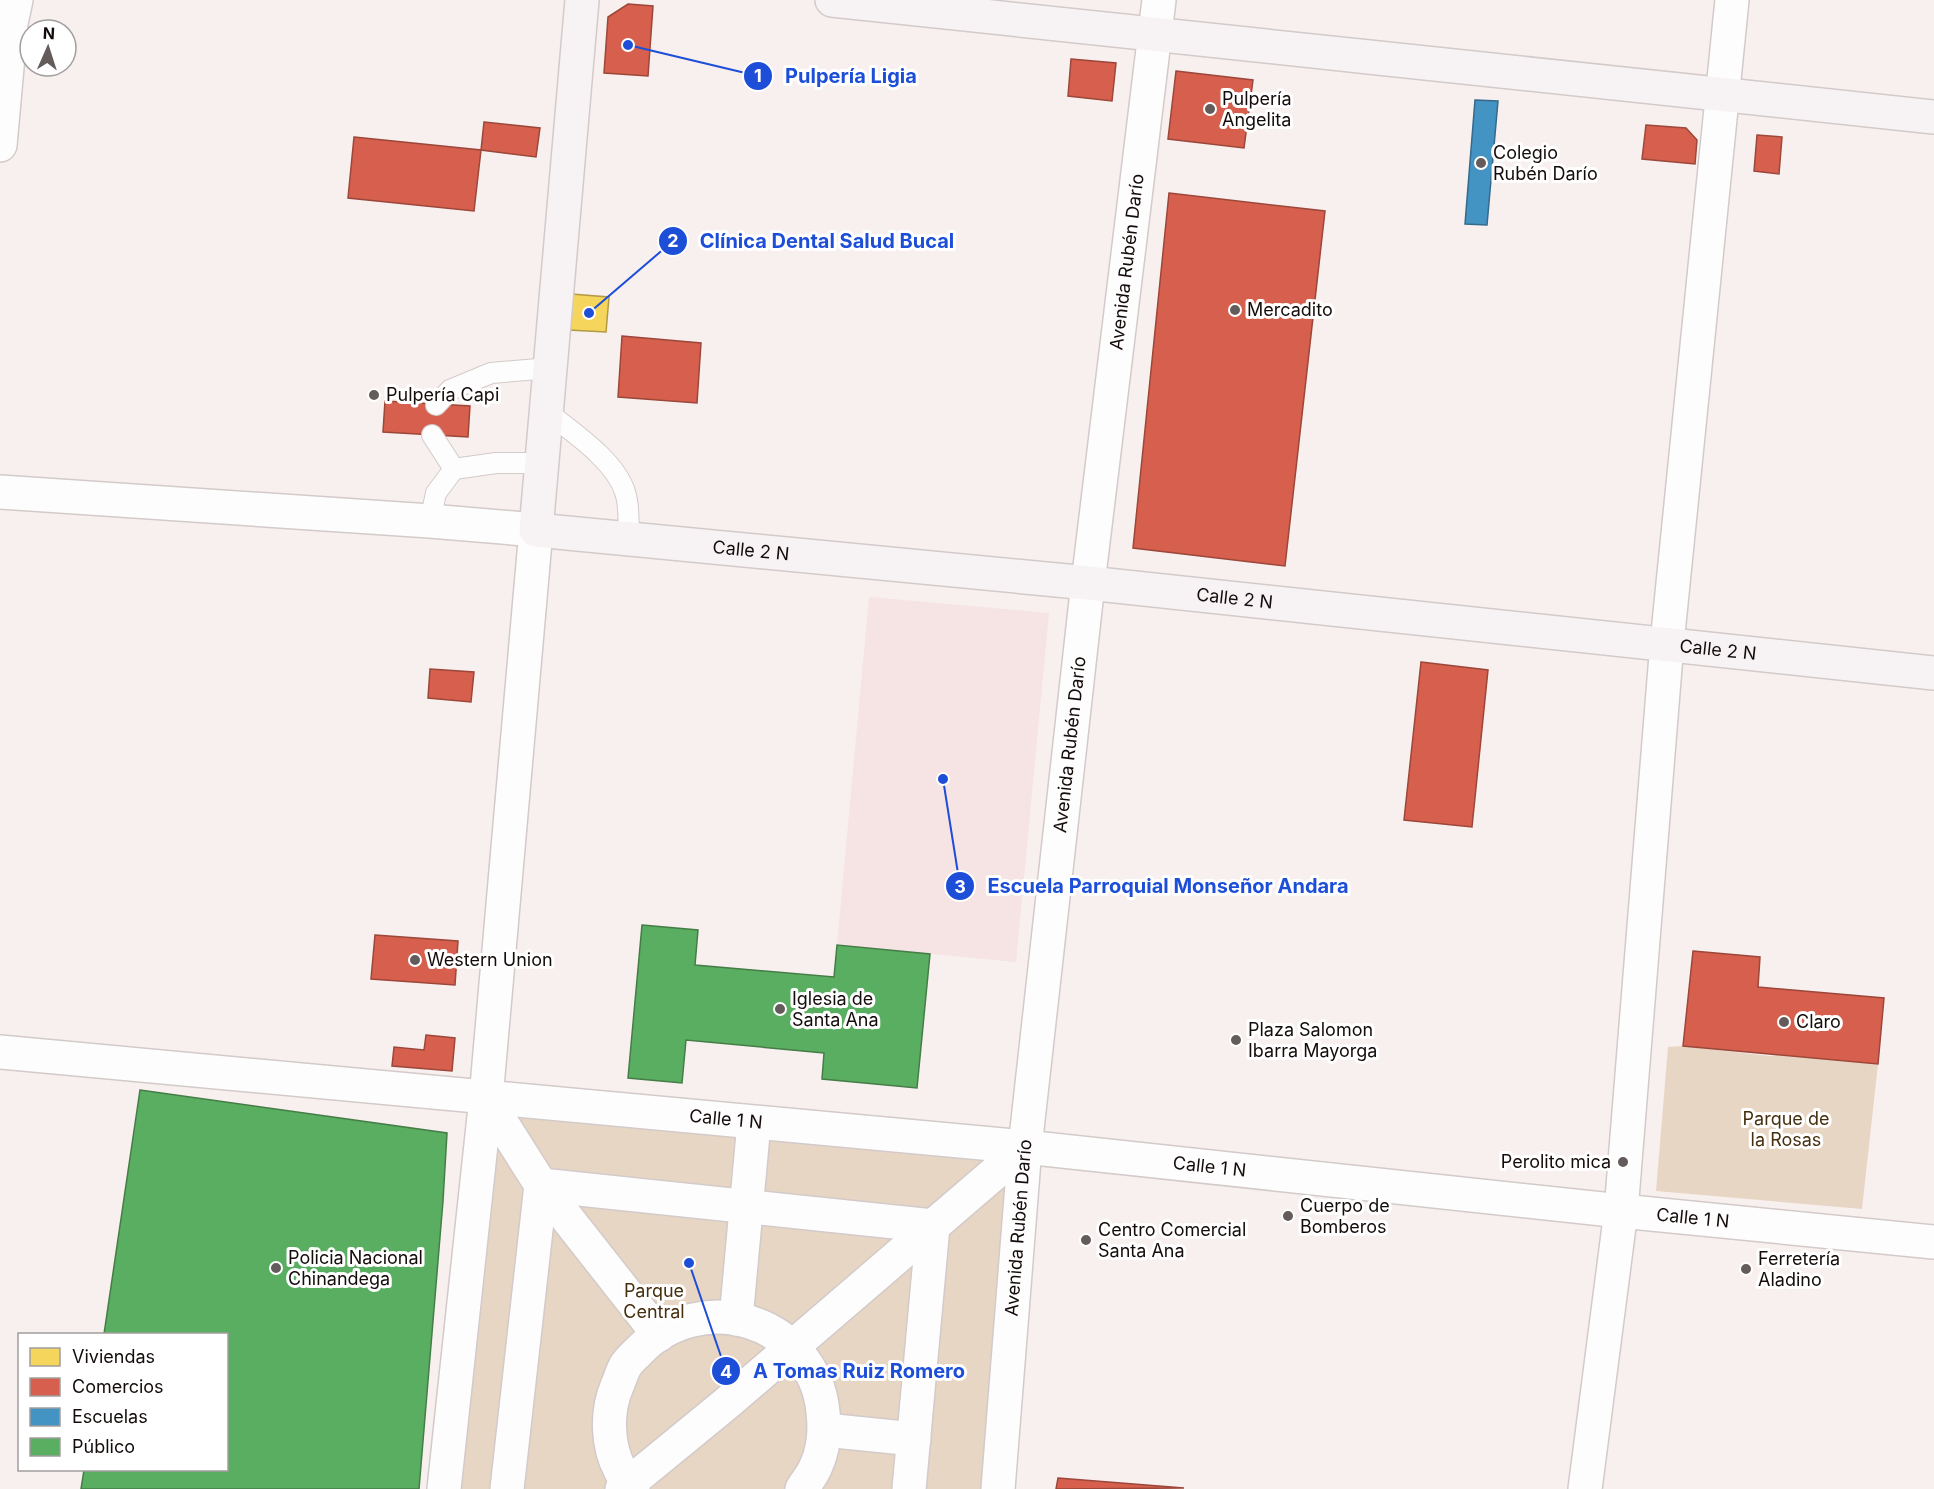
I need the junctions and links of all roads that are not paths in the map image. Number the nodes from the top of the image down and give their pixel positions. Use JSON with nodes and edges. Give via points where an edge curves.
{"nodes":[{"id":1,"x":16,"y":0,"type":"edge"},
{"id":2,"x":582,"y":0,"type":"edge"},
{"id":3,"x":832,"y":0,"type":"edge"},
{"id":4,"x":1158,"y":0,"type":"edge"},
{"id":5,"x":1732,"y":0,"type":"edge"},
{"id":6,"x":1154,"y":36,"type":"junction"},
{"id":7,"x":1722,"y":94,"type":"junction"},
{"id":8,"x":1934,"y":117,"type":"edge"},
{"id":9,"x":0,"y":145,"type":"edge"},
{"id":10,"x":550,"y":368,"type":"junction"},
{"id":11,"x":436,"y":405,"type":"dead end"},
{"id":12,"x":546,"y":411,"type":"junction"},
{"id":13,"x":432,"y":435,"type":"dead end"},
{"id":14,"x":542,"y":464,"type":"junction"},
{"id":15,"x":454,"y":470,"type":"junction"},
{"id":16,"x":0,"y":492,"type":"edge"},
{"id":17,"x":430,"y":521,"type":"junction"},
{"id":18,"x":536,"y":530,"type":"junction"},
{"id":19,"x":629,"y":539,"type":"junction"},
{"id":20,"x":1088,"y":583,"type":"junction"},
{"id":21,"x":1667,"y":643,"type":"junction"},
{"id":22,"x":1934,"y":673,"type":"edge"},
{"id":23,"x":0,"y":1052,"type":"edge"},
{"id":24,"x":486,"y":1098,"type":"junction"},
{"id":25,"x":754,"y":1123,"type":"junction"},
{"id":26,"x":1025,"y":1148,"type":"junction"},
{"id":27,"x":541,"y":1185,"type":"junction"},
{"id":28,"x":747,"y":1208,"type":"junction"},
{"id":29,"x":1621,"y":1211,"type":"junction"},
{"id":30,"x":933,"y":1226,"type":"junction"},
{"id":31,"x":1934,"y":1242,"type":"edge"},
{"id":32,"x":736,"y":1319,"type":"junction"},
{"id":33,"x":659,"y":1335,"type":"junction"},
{"id":34,"x":792,"y":1347,"type":"junction"},
{"id":35,"x":825,"y":1430,"type":"junction"},
{"id":36,"x":914,"y":1439,"type":"junction"},
{"id":37,"x":628,"y":1487,"type":"edge"},
{"id":38,"x":444,"y":1489,"type":"edge"},
{"id":39,"x":507,"y":1489,"type":"edge"},
{"id":40,"x":802,"y":1489,"type":"edge"},
{"id":41,"x":909,"y":1489,"type":"edge"},
{"id":42,"x":998,"y":1489,"type":"edge"},
{"id":43,"x":1585,"y":1489,"type":"edge"}],
"edges":[{"from":1,"to":9,"type":"street"},
{"from":2,"to":10,"type":"street"},
{"from":3,"to":6,"type":"street"},
{"from":4,"to":6,"type":"street","name":"Avenida Rubén Darío"},
{"from":5,"to":7,"type":"street"},
{"from":6,"to":7,"type":"street"},
{"from":6,"to":20,"type":"street","name":"Avenida Rubén Darío"},
{"from":7,"to":8,"type":"street"},
{"from":7,"to":21,"type":"street"},
{"from":10,"to":11,"type":"lane","via":[[491,373],[450,390]]},
{"from":10,"to":12,"type":"street"},
{"from":12,"to":14,"type":"street"},
{"from":12,"to":19,"type":"lane","via":[[614,471],[625,492]]},
{"from":13,"to":15,"type":"lane"},
{"from":14,"to":15,"type":"lane","via":[[496,463]]},
{"from":14,"to":18,"type":"street"},
{"from":15,"to":17,"type":"lane","via":[[436,493]]},
{"from":16,"to":17,"type":"street"},
{"from":17,"to":18,"type":"street"},
{"from":18,"to":19,"type":"street","name":"Calle 2 N"},
{"from":18,"to":24,"type":"street"},
{"from":19,"to":20,"type":"street","name":"Calle 2 N"},
{"from":20,"to":21,"type":"street","name":"Calle 2 N"},
{"from":20,"to":26,"type":"street","name":"Avenida Rubén Darío"},
{"from":21,"to":22,"type":"street","name":"Calle 2 N"},
{"from":21,"to":29,"type":"street"},
{"from":23,"to":24,"type":"street","name":"Calle 1 N"},
{"from":24,"to":25,"type":"street","name":"Calle 1 N"},
{"from":24,"to":27,"type":"street"},
{"from":24,"to":38,"type":"street"},
{"from":25,"to":26,"type":"street","name":"Calle 1 N"},
{"from":25,"to":28,"type":"street"},
{"from":26,"to":29,"type":"street","name":"Calle 1 N"},
{"from":26,"to":30,"type":"street"},
{"from":26,"to":42,"type":"street","name":"Avenida Rubén Darío"},
{"from":27,"to":28,"type":"street"},
{"from":27,"to":33,"type":"street"},
{"from":27,"to":39,"type":"street"},
{"from":28,"to":30,"type":"street"},
{"from":28,"to":32,"type":"street"},
{"from":29,"to":31,"type":"street","name":"Calle 1 N"},
{"from":29,"to":43,"type":"street"},
{"from":30,"to":34,"type":"street"},
{"from":30,"to":36,"type":"street"},
{"from":32,"to":33,"type":"street","via":[[718,1316],[683,1322]]},
{"from":32,"to":34,"type":"street","via":[[753,1322]]},
{"from":33,"to":37,"type":"street","via":[[650,1339],[626,1365],[612,1399],[609,1435]]},
{"from":34,"to":35,"type":"street","via":[[807,1364],[821,1396]]},
{"from":34,"to":37,"type":"street"},
{"from":35,"to":36,"type":"street"},
{"from":35,"to":40,"type":"street","via":[[817,1464]]},
{"from":36,"to":41,"type":"street"}]}
